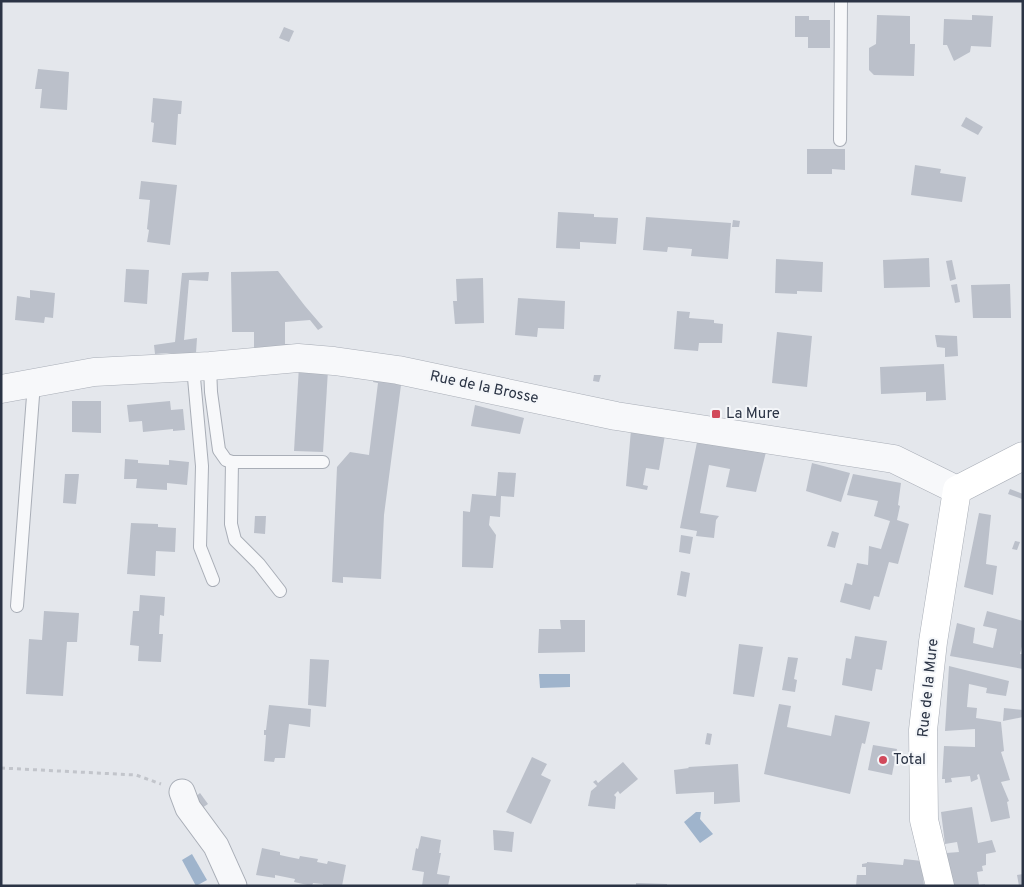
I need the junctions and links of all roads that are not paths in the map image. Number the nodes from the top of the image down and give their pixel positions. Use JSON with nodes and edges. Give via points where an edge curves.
{"nodes":[{"id":1,"x":841,"y":1,"type":"edge"},
{"id":2,"x":840,"y":140,"type":"dead end"},
{"id":3,"x":201,"y":366,"type":"junction"},
{"id":4,"x":34,"y":383,"type":"junction"},
{"id":5,"x":1,"y":389,"type":"edge"},
{"id":6,"x":1023,"y":456,"type":"edge"},
{"id":7,"x":232,"y":462,"type":"junction"},
{"id":8,"x":323,"y":462,"type":"dead end"},
{"id":9,"x":957,"y":490,"type":"junction"},
{"id":10,"x":213,"y":580,"type":"dead end"},
{"id":11,"x":280,"y":591,"type":"dead end"},
{"id":12,"x":16,"y":606,"type":"dead end"},
{"id":13,"x":182,"y":792,"type":"road end"},
{"id":14,"x":234,"y":886,"type":"edge"},
{"id":15,"x":940,"y":886,"type":"edge"}],
"edges":[{"from":1,"to":2,"type":"lane"},
{"from":3,"to":4,"type":"street","name":"Rue de la Brosse","via":[[94,372]]},
{"from":3,"to":7,"type":"lane","via":[[210,392],[219,450],[226,460]]},
{"from":3,"to":9,"type":"street","name":"Rue de la Brosse","via":[[298,358],[398,370],[616,416],[894,459]]},
{"from":3,"to":10,"type":"lane","via":[[200,547]]},
{"from":4,"to":5,"type":"street","name":"Rue de la Brosse"},
{"from":4,"to":12,"type":"lane"},
{"from":6,"to":9,"type":"main road"},
{"from":7,"to":8,"type":"lane"},
{"from":7,"to":11,"type":"lane","via":[[231,524],[235,540]]},
{"from":9,"to":15,"type":"main road","name":"Rue de la Mure","via":[[923,730],[924,820]]},
{"from":13,"to":14,"type":"street","via":[[188,808],[216,846]]}]}
